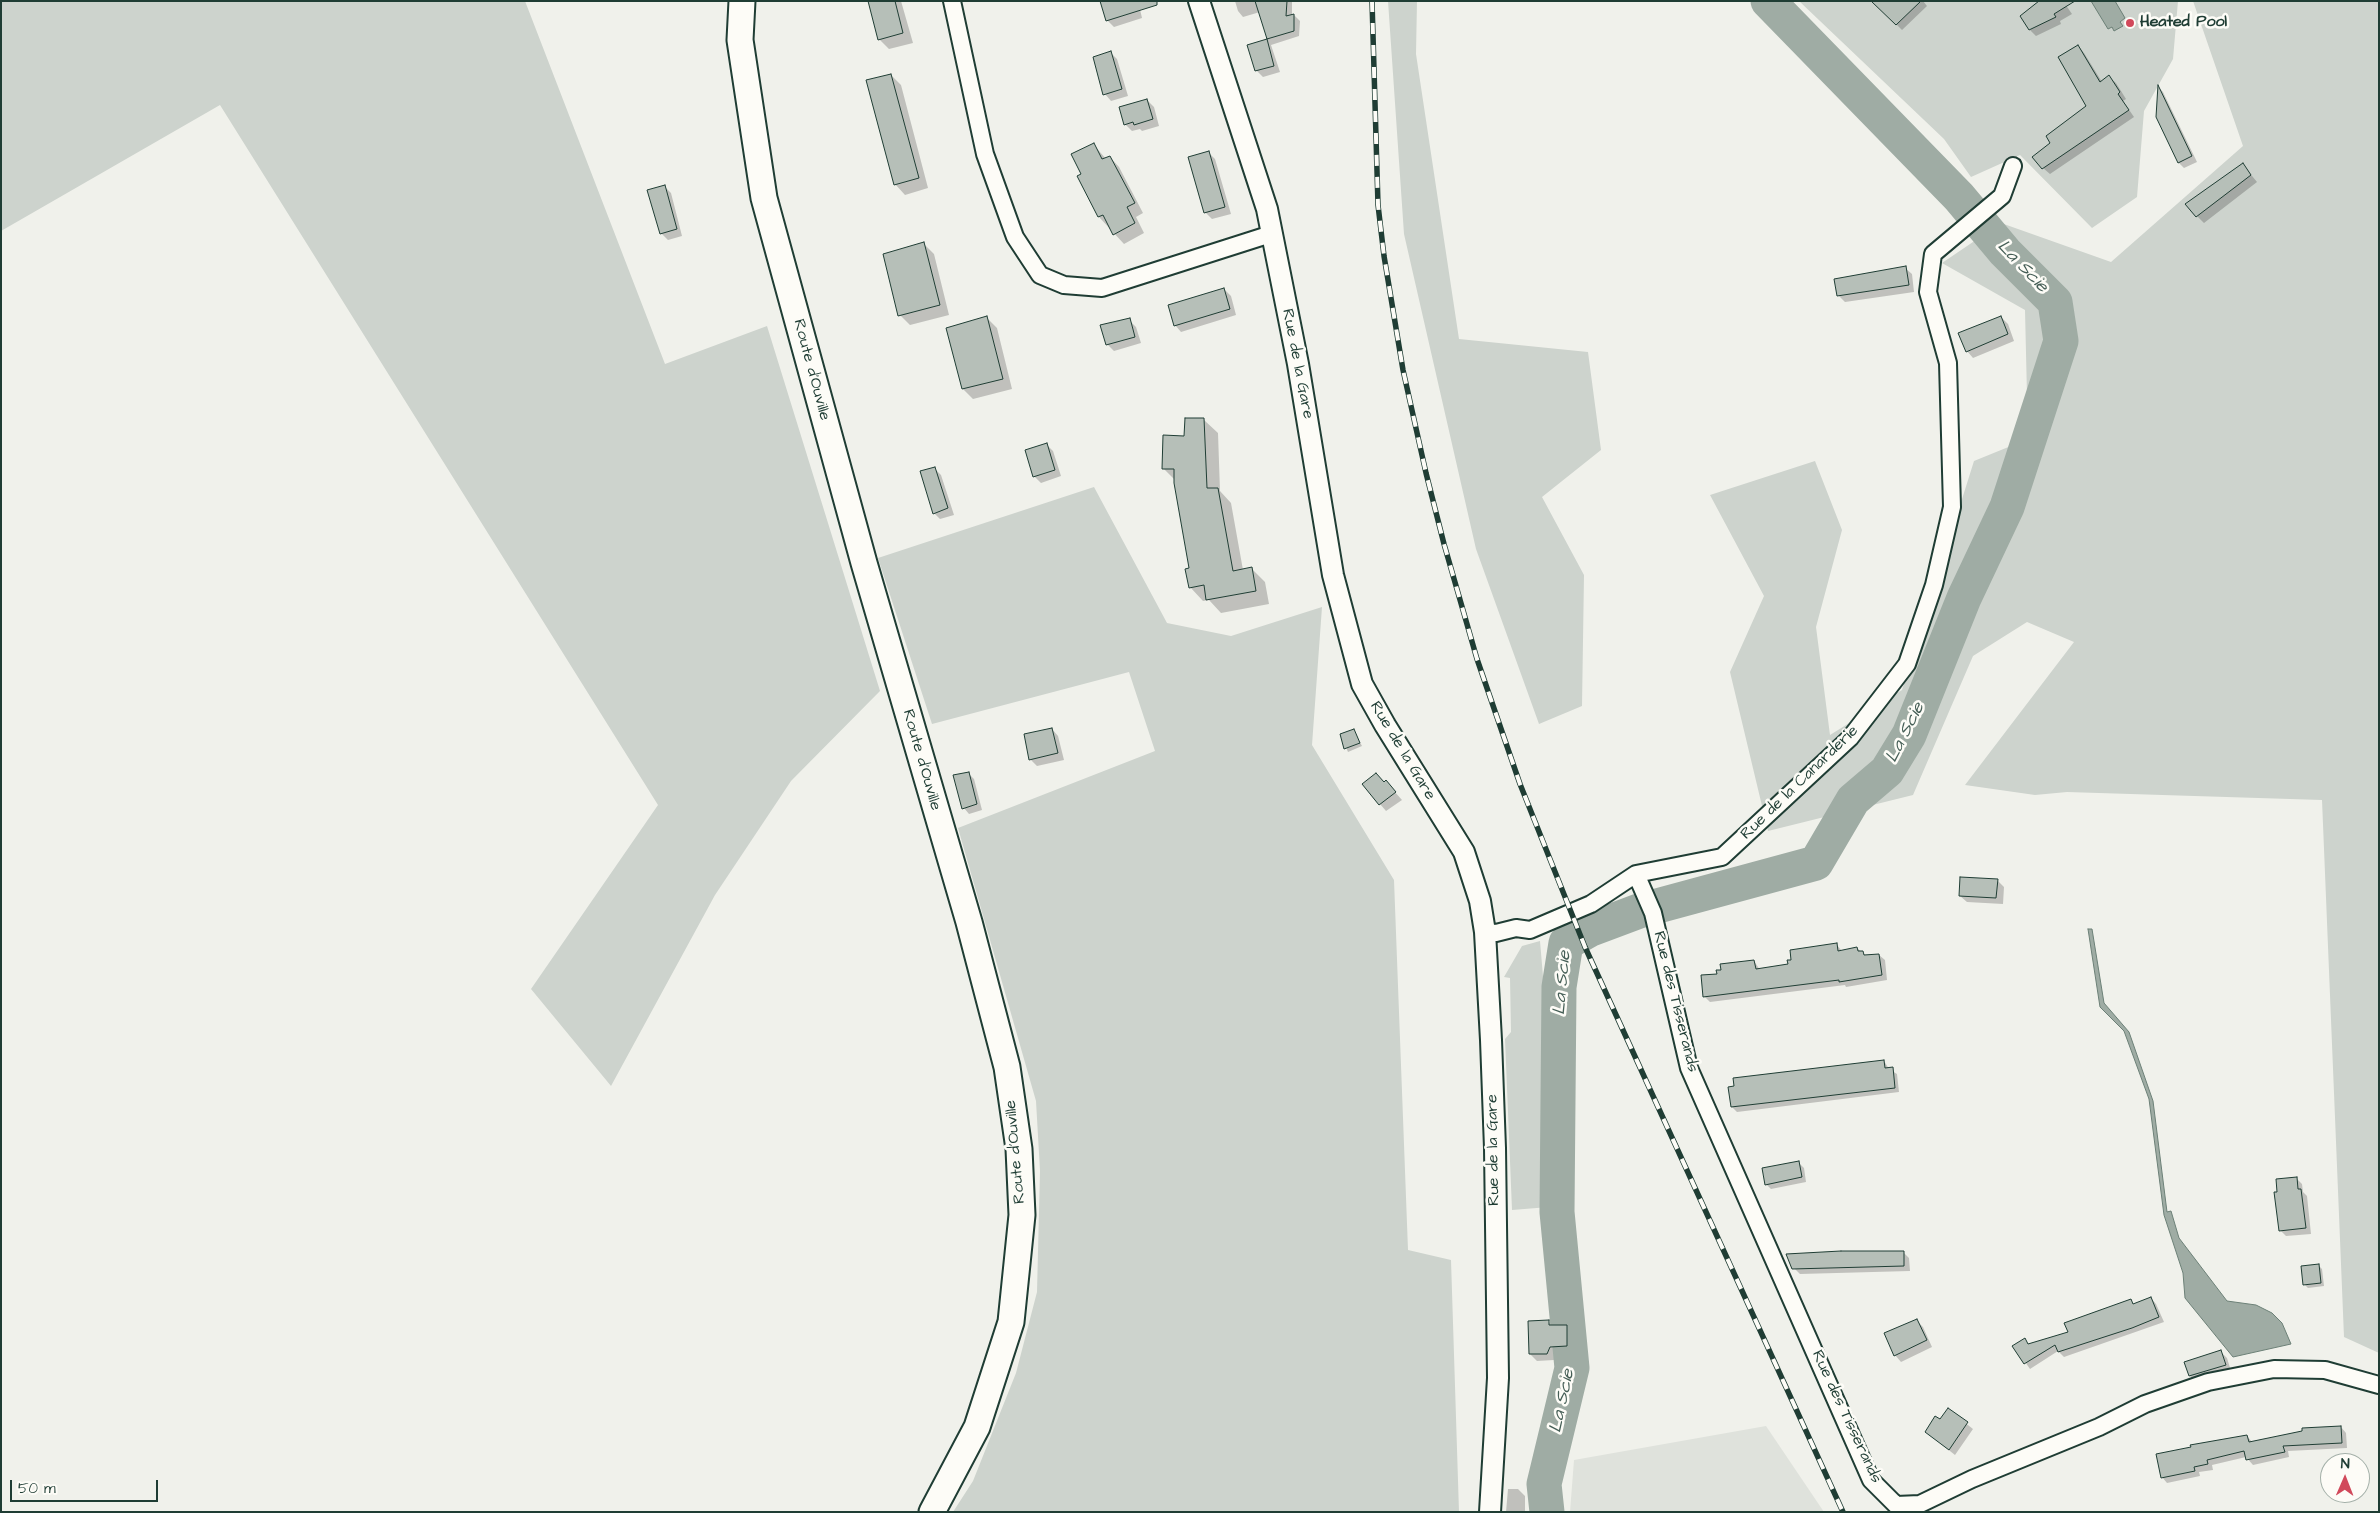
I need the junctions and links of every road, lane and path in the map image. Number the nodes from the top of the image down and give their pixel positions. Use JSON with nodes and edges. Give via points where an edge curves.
{"nodes":[{"id":1,"x":742,"y":1,"type":"edge"},
{"id":2,"x":952,"y":1,"type":"edge"},
{"id":3,"x":1199,"y":1,"type":"edge"},
{"id":4,"x":2013,"y":166,"type":"dead end"},
{"id":5,"x":1271,"y":234,"type":"junction"},
{"id":6,"x":1638,"y":879,"type":"junction"},
{"id":7,"x":1485,"y":932,"type":"junction"},
{"id":8,"x":2379,"y":1385,"type":"edge"},
{"id":9,"x":932,"y":1512,"type":"edge"},
{"id":10,"x":1490,"y":1512,"type":"edge"}],
"edges":[{"from":1,"to":9,"type":"main road","name":"Route d'Ouville","via":[[740,40],[764,198],[864,563],[972,932],[1008,1067],[1019,1149],[1022,1215],[1011,1322],[977,1427]]},
{"from":2,"to":5,"type":"street","via":[[985,154],[1015,237],[1040,275],[1064,285],[1102,288]]},
{"from":3,"to":5,"type":"street","name":"Rue de la Gare","via":[[1266,209]]},
{"from":4,"to":6,"type":"street","name":"Rue de la Canarderie","via":[[2002,196],[1933,254],[1928,292],[1948,363],[1952,507],[1934,584],[1907,664],[1850,738],[1722,857]]},
{"from":5,"to":7,"type":"street","name":"Rue de la Gare","via":[[1298,364],[1332,575],[1362,684],[1464,852],[1480,901]]},
{"from":6,"to":7,"type":"street","name":"Rue de la Canarderie","via":[[1591,904],[1530,930],[1516,928]]},
{"from":6,"to":8,"type":"street","name":"Rue des Tisserands","via":[[1653,913],[1689,1068],[1871,1480],[1896,1505],[1920,1504],[1972,1478],[2099,1427],[2145,1404],[2208,1382],[2274,1370],[2325,1370]]},
{"from":7,"to":10,"type":"street","name":"Rue de la Gare","via":[[1495,1148],[1498,1378]]}]}
